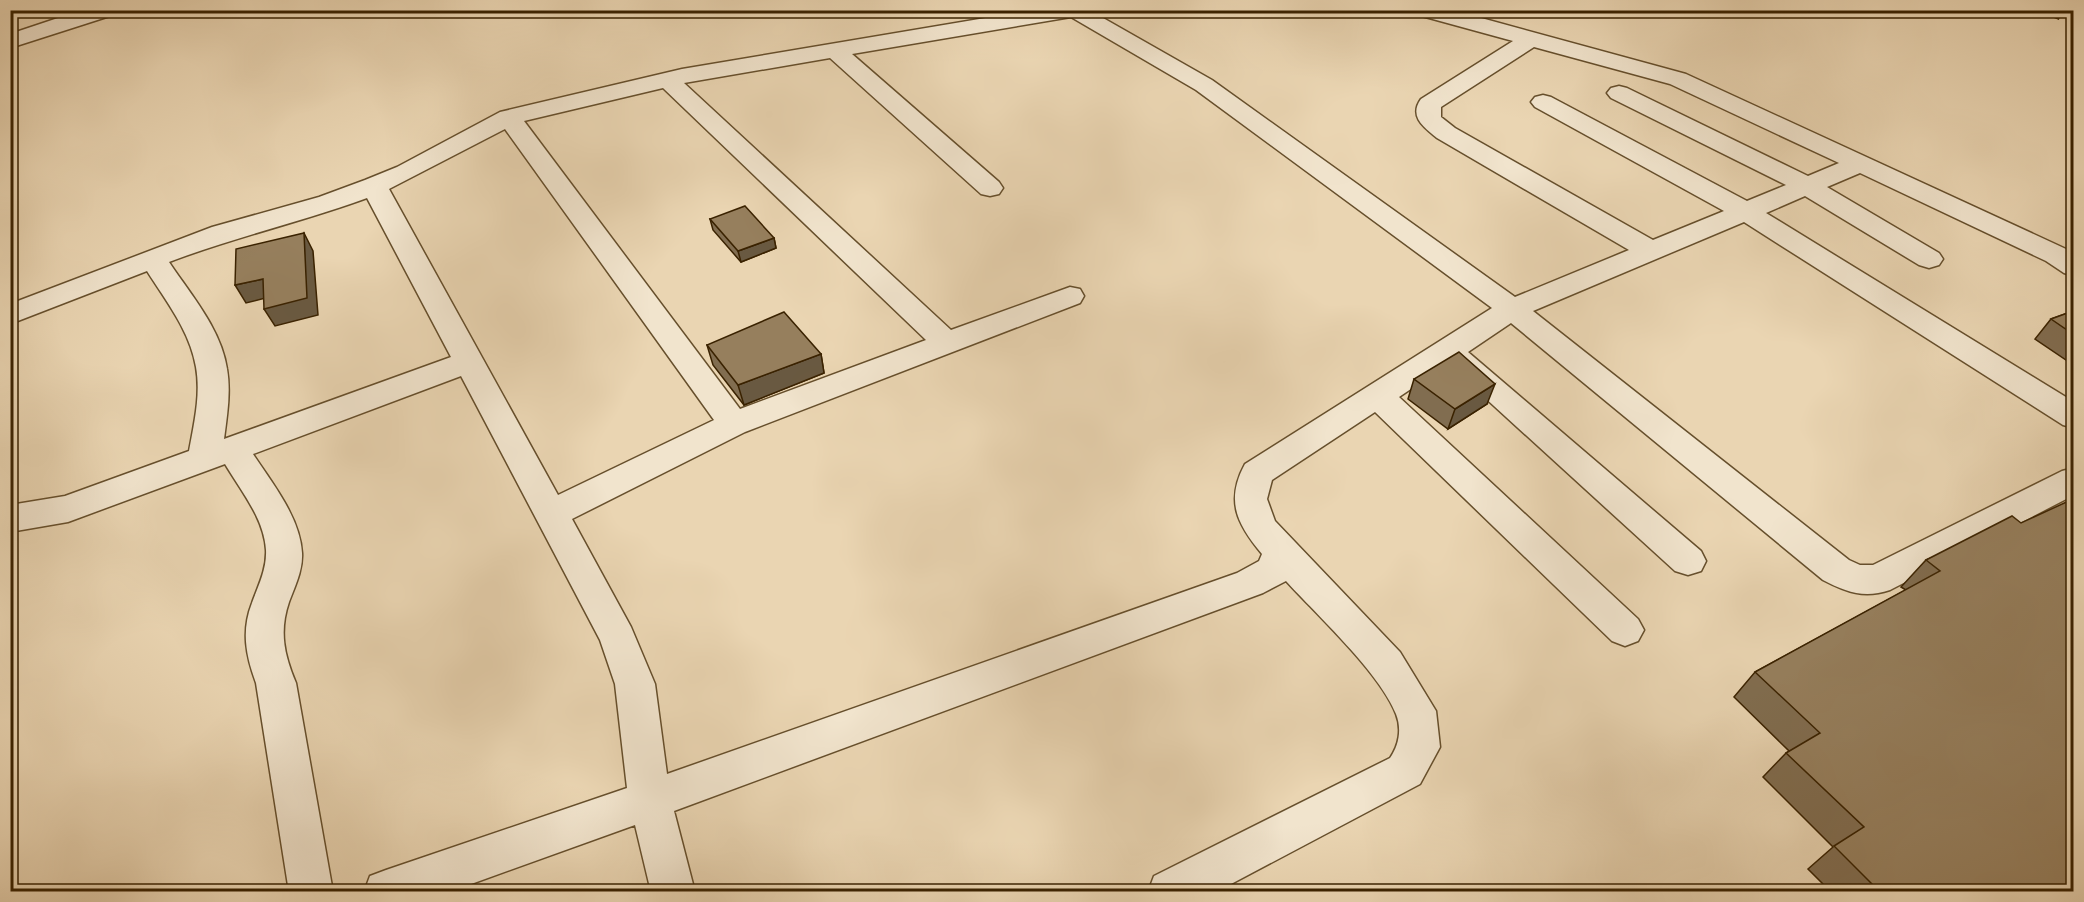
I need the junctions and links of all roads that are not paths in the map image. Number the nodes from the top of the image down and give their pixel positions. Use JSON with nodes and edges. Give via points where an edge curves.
{"nodes":[{"id":1,"x":105,"y":10,"type":"edge"},
{"id":2,"x":1075,"y":10,"type":"edge"},
{"id":3,"x":1426,"y":10,"type":"edge"},
{"id":4,"x":1482,"y":18,"type":"edge"},
{"id":5,"x":1531,"y":39,"type":"junction"},
{"id":6,"x":10,"y":41,"type":"edge"},
{"id":7,"x":834,"y":50,"type":"junction"},
{"id":8,"x":667,"y":79,"type":"junction"},
{"id":9,"x":1619,"y":93,"type":"dead end"},
{"id":10,"x":1543,"y":102,"type":"dead end"},
{"id":11,"x":509,"y":117,"type":"junction"},
{"id":12,"x":1862,"y":164,"type":"junction"},
{"id":13,"x":374,"y":186,"type":"junction"},
{"id":14,"x":1807,"y":186,"type":"junction"},
{"id":15,"x":990,"y":188,"type":"dead end"},
{"id":16,"x":1745,"y":211,"type":"junction"},
{"id":17,"x":1650,"y":250,"type":"junction"},
{"id":18,"x":153,"y":259,"type":"junction"},
{"id":19,"x":1929,"y":259,"type":"dead end"},
{"id":20,"x":2068,"y":259,"type":"edge"},
{"id":21,"x":1070,"y":296,"type":"dead end"},
{"id":22,"x":1512,"y":309,"type":"junction"},
{"id":23,"x":10,"y":315,"type":"edge"},
{"id":24,"x":946,"y":342,"type":"junction"},
{"id":25,"x":1449,"y":349,"type":"junction"},
{"id":26,"x":469,"y":362,"type":"junction"},
{"id":27,"x":1377,"y":395,"type":"junction"},
{"id":28,"x":2073,"y":417,"type":"edge"},
{"id":29,"x":734,"y":424,"type":"junction"},
{"id":30,"x":219,"y":454,"type":"junction"},
{"id":31,"x":2073,"y":480,"type":"edge"},
{"id":32,"x":550,"y":514,"type":"junction"},
{"id":33,"x":10,"y":519,"type":"edge"},
{"id":34,"x":1281,"y":552,"type":"junction"},
{"id":35,"x":1688,"y":561,"type":"dead end"},
{"id":36,"x":1625,"y":630,"type":"dead end"},
{"id":37,"x":650,"y":800,"type":"junction"},
{"id":38,"x":311,"y":891,"type":"edge"},
{"id":39,"x":386,"y":891,"type":"edge"},
{"id":40,"x":673,"y":891,"type":"edge"},
{"id":41,"x":1170,"y":891,"type":"edge"}],
"edges":[{"from":1,"to":6,"type":"street"},
{"from":2,"to":7,"type":"street"},
{"from":2,"to":22,"type":"street","via":[[1204,85]]},
{"from":3,"to":4,"type":"street"},
{"from":4,"to":5,"type":"street"},
{"from":5,"to":12,"type":"street","via":[[1678,78]]},
{"from":5,"to":17,"type":"street","via":[[1429,104],[1429,119],[1446,133]]},
{"from":7,"to":8,"type":"street"},
{"from":7,"to":15,"type":"street"},
{"from":8,"to":11,"type":"street"},
{"from":8,"to":24,"type":"street"},
{"from":9,"to":14,"type":"street"},
{"from":10,"to":16,"type":"street"},
{"from":11,"to":13,"type":"street"},
{"from":11,"to":29,"type":"street"},
{"from":12,"to":14,"type":"street"},
{"from":12,"to":20,"type":"street"},
{"from":13,"to":18,"type":"street","via":[[222,233]]},
{"from":13,"to":26,"type":"street"},
{"from":14,"to":16,"type":"street"},
{"from":14,"to":19,"type":"street"},
{"from":16,"to":17,"type":"street"},
{"from":16,"to":28,"type":"street"},
{"from":17,"to":22,"type":"street"},
{"from":18,"to":23,"type":"street"},
{"from":18,"to":30,"type":"street","via":[[201,335],[210,362]]},
{"from":21,"to":24,"type":"street"},
{"from":22,"to":25,"type":"street"},
{"from":22,"to":31,"type":"street","via":[[1836,570],[1856,580],[1877,580]]},
{"from":24,"to":29,"type":"street"},
{"from":25,"to":27,"type":"street"},
{"from":25,"to":35,"type":"street"},
{"from":26,"to":30,"type":"street"},
{"from":26,"to":32,"type":"street"},
{"from":27,"to":34,"type":"street","via":[[1257,473],[1250,499],[1260,526]]},
{"from":27,"to":36,"type":"street"},
{"from":29,"to":32,"type":"street"},
{"from":30,"to":33,"type":"street","via":[[68,509]]},
{"from":30,"to":38,"type":"street","via":[[277,522],[284,550],[280,582],[265,622],[265,657],[276,683]]},
{"from":32,"to":37,"type":"street","via":[[618,638],[635,684]]},
{"from":34,"to":37,"type":"street","via":[[1273,571],[1250,583]]},
{"from":34,"to":41,"type":"street","via":[[1386,664],[1416,711],[1420,747],[1405,771]]},
{"from":37,"to":39,"type":"street"},
{"from":37,"to":40,"type":"street"}]}
